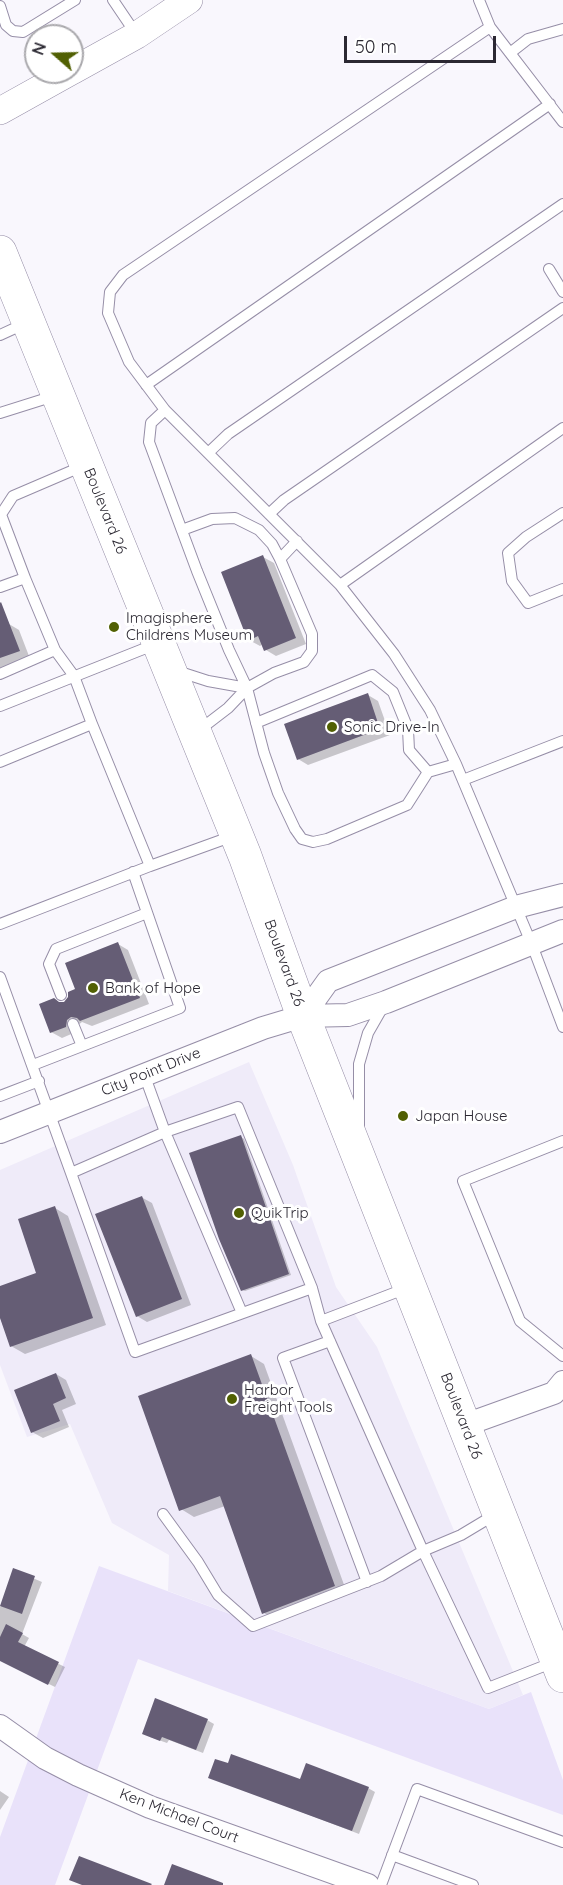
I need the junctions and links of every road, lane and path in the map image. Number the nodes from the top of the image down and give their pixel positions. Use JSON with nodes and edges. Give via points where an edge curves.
{"nodes":[{"id":1,"x":75,"y":0,"type":"edge"},
{"id":2,"x":113,"y":0,"type":"edge"},
{"id":3,"x":189,"y":0,"type":"edge"},
{"id":4,"x":479,"y":0,"type":"edge"},
{"id":5,"x":0,"y":6,"type":"edge"},
{"id":6,"x":490,"y":27,"type":"junction"},
{"id":7,"x":563,"y":29,"type":"edge"},
{"id":8,"x":137,"y":35,"type":"junction"},
{"id":9,"x":510,"y":53,"type":"junction"},
{"id":10,"x":84,"y":65,"type":"edge"},
{"id":11,"x":49,"y":84,"type":"edge"},
{"id":12,"x":550,"y":104,"type":"junction"},
{"id":13,"x":0,"y":111,"type":"edge"},
{"id":14,"x":563,"y":122,"type":"edge"},
{"id":15,"x":563,"y":204,"type":"edge"},
{"id":16,"x":0,"y":252,"type":"edge"},
{"id":17,"x":549,"y":269,"type":"dead end"},
{"id":18,"x":563,"y":292,"type":"edge"},
{"id":19,"x":563,"y":308,"type":"edge"},
{"id":20,"x":14,"y":329,"type":"edge"},
{"id":21,"x":146,"y":385,"type":"junction"},
{"id":22,"x":57,"y":395,"type":"junction"},
{"id":23,"x":165,"y":410,"type":"junction"},
{"id":24,"x":0,"y":413,"type":"edge"},
{"id":25,"x":563,"y":428,"type":"edge"},
{"id":26,"x":208,"y":453,"type":"junction"},
{"id":27,"x":86,"y":465,"type":"junction"},
{"id":28,"x":563,"y":513,"type":"edge"},
{"id":29,"x":0,"y":514,"type":"edge"},
{"id":30,"x":269,"y":514,"type":"junction"},
{"id":31,"x":182,"y":530,"type":"junction"},
{"id":32,"x":297,"y":541,"type":"junction"},
{"id":33,"x":280,"y":559,"type":"junction"},
{"id":34,"x":25,"y":578,"type":"junction"},
{"id":35,"x":340,"y":585,"type":"junction"},
{"id":36,"x":0,"y":587,"type":"edge"},
{"id":37,"x":563,"y":589,"type":"edge"},
{"id":38,"x":55,"y":650,"type":"junction"},
{"id":39,"x":164,"y":656,"type":"junction"},
{"id":40,"x":0,"y":674,"type":"edge"},
{"id":41,"x":74,"y":676,"type":"junction"},
{"id":42,"x":247,"y":688,"type":"junction"},
{"id":43,"x":0,"y":706,"type":"edge"},
{"id":44,"x":256,"y":723,"type":"junction"},
{"id":45,"x":92,"y":724,"type":"junction"},
{"id":46,"x":195,"y":733,"type":"junction"},
{"id":47,"x":563,"y":741,"type":"edge"},
{"id":48,"x":0,"y":762,"type":"edge"},
{"id":49,"x":456,"y":764,"type":"junction"},
{"id":50,"x":428,"y":772,"type":"junction"},
{"id":51,"x":463,"y":780,"type":"junction"},
{"id":52,"x":237,"y":835,"type":"junction"},
{"id":53,"x":150,"y":866,"type":"junction"},
{"id":54,"x":133,"y":872,"type":"junction"},
{"id":55,"x":563,"y":895,"type":"edge"},
{"id":56,"x":516,"y":907,"type":"junction"},
{"id":57,"x":147,"y":913,"type":"junction"},
{"id":58,"x":0,"y":924,"type":"edge"},
{"id":59,"x":563,"y":931,"type":"edge"},
{"id":60,"x":532,"y":945,"type":"junction"},
{"id":61,"x":0,"y":977,"type":"edge"},
{"id":62,"x":3,"y":993,"type":"edge"},
{"id":63,"x":61,"y":995,"type":"dead end"},
{"id":64,"x":386,"y":1002,"type":"junction"},
{"id":65,"x":303,"y":1016,"type":"junction"},
{"id":66,"x":73,"y":1024,"type":"dead end"},
{"id":67,"x":563,"y":1027,"type":"edge"},
{"id":68,"x":82,"y":1046,"type":"junction"},
{"id":69,"x":33,"y":1065,"type":"junction"},
{"id":70,"x":144,"y":1074,"type":"junction"},
{"id":71,"x":39,"y":1081,"type":"junction"},
{"id":72,"x":0,"y":1096,"type":"edge"},
{"id":73,"x":51,"y":1113,"type":"junction"},
{"id":74,"x":0,"y":1132,"type":"edge"},
{"id":75,"x":165,"y":1132,"type":"junction"},
{"id":76,"x":563,"y":1141,"type":"edge"},
{"id":77,"x":360,"y":1159,"type":"junction"},
{"id":78,"x":71,"y":1173,"type":"junction"},
{"id":79,"x":410,"y":1286,"type":"junction"},
{"id":80,"x":312,"y":1288,"type":"junction"},
{"id":81,"x":242,"y":1313,"type":"junction"},
{"id":82,"x":321,"y":1322,"type":"junction"},
{"id":83,"x":330,"y":1341,"type":"junction"},
{"id":84,"x":563,"y":1356,"type":"edge"},
{"id":85,"x":563,"y":1382,"type":"edge"},
{"id":86,"x":465,"y":1425,"type":"junction"},
{"id":87,"x":499,"y":1512,"type":"junction"},
{"id":88,"x":163,"y":1514,"type":"dead end"},
{"id":89,"x":423,"y":1551,"type":"junction"},
{"id":90,"x":367,"y":1582,"type":"junction"},
{"id":91,"x":560,"y":1668,"type":"edge"},
{"id":92,"x":0,"y":1726,"type":"edge"},
{"id":93,"x":563,"y":1842,"type":"edge"},
{"id":94,"x":392,"y":1855,"type":"junction"},
{"id":95,"x":368,"y":1885,"type":"edge"},
{"id":96,"x":381,"y":1885,"type":"edge"},
{"id":97,"x":473,"y":1885,"type":"edge"}],
"edges":[{"from":1,"to":5,"type":"lane","via":[[23,32],[6,26]]},
{"from":2,"to":8,"type":"lane"},
{"from":3,"to":8,"type":"street"},
{"from":4,"to":6,"type":"lane"},
{"from":6,"to":9,"type":"lane"},
{"from":6,"to":21,"type":"lane","via":[[123,275],[110,292],[108,313],[129,362]]},
{"from":7,"to":9,"type":"lane","via":[[528,39]]},
{"from":8,"to":10,"type":"street"},
{"from":9,"to":12,"type":"lane"},
{"from":11,"to":13,"type":"street"},
{"from":12,"to":14,"type":"lane"},
{"from":12,"to":21,"type":"lane"},
{"from":15,"to":26,"type":"lane","via":[[228,434]]},
{"from":16,"to":20,"type":"main road","name":"Boulevard 26"},
{"from":17,"to":18,"type":"lane"},
{"from":19,"to":30,"type":"lane"},
{"from":20,"to":22,"type":"main road","name":"Boulevard 26"},
{"from":21,"to":23,"type":"lane"},
{"from":22,"to":24,"type":"lane"},
{"from":22,"to":27,"type":"main road","name":"Boulevard 26"},
{"from":23,"to":26,"type":"lane"},
{"from":23,"to":31,"type":"lane","via":[[152,423],[149,442]]},
{"from":25,"to":35,"type":"lane"},
{"from":26,"to":30,"type":"lane"},
{"from":27,"to":29,"type":"lane","via":[[13,496]]},
{"from":27,"to":39,"type":"main road","name":"Boulevard 26"},
{"from":28,"to":37,"type":"lane","via":[[508,553],[512,581],[528,603]]},
{"from":29,"to":34,"type":"lane"},
{"from":30,"to":32,"type":"lane"},
{"from":31,"to":33,"type":"lane","via":[[212,519],[235,518],[259,530]]},
{"from":31,"to":42,"type":"lane"},
{"from":32,"to":33,"type":"lane"},
{"from":32,"to":35,"type":"lane"},
{"from":33,"to":42,"type":"lane","via":[[312,634],[312,651],[303,662]]},
{"from":34,"to":36,"type":"lane"},
{"from":34,"to":38,"type":"lane"},
{"from":35,"to":49,"type":"lane","via":[[394,654],[430,710]]},
{"from":38,"to":40,"type":"lane"},
{"from":38,"to":41,"type":"lane"},
{"from":39,"to":41,"type":"lane"},
{"from":39,"to":42,"type":"lane","via":[[208,681]]},
{"from":39,"to":46,"type":"main road","name":"Boulevard 26"},
{"from":41,"to":43,"type":"lane"},
{"from":41,"to":45,"type":"lane"},
{"from":42,"to":44,"type":"lane"},
{"from":42,"to":46,"type":"lane"},
{"from":44,"to":50,"type":"lane","via":[[372,675],[393,692],[408,729],[409,750]]},
{"from":44,"to":50,"type":"lane","via":[[278,793],[302,839],[327,839],[407,805]]},
{"from":45,"to":48,"type":"lane"},
{"from":45,"to":53,"type":"lane"},
{"from":46,"to":52,"type":"main road","name":"Boulevard 26"},
{"from":47,"to":51,"type":"lane"},
{"from":49,"to":50,"type":"lane"},
{"from":49,"to":51,"type":"lane"},
{"from":51,"to":56,"type":"lane"},
{"from":52,"to":53,"type":"lane"},
{"from":52,"to":65,"type":"main road","name":"Boulevard 26"},
{"from":53,"to":54,"type":"lane"},
{"from":54,"to":57,"type":"lane"},
{"from":54,"to":58,"type":"lane"},
{"from":55,"to":56,"type":"street"},
{"from":56,"to":60,"type":"lane"},
{"from":56,"to":65,"type":"street","via":[[328,981]]},
{"from":57,"to":63,"type":"lane","via":[[56,949],[49,964]]},
{"from":57,"to":68,"type":"lane","via":[[180,1008]]},
{"from":59,"to":60,"type":"street","name":"City Point Drive"},
{"from":60,"to":64,"type":"street","name":"City Point Drive"},
{"from":60,"to":67,"type":"lane"},
{"from":61,"to":62,"type":"lane"},
{"from":62,"to":69,"type":"lane"},
{"from":64,"to":65,"type":"street","name":"City Point Drive","via":[[343,1016]]},
{"from":64,"to":77,"type":"lane","via":[[368,1033],[359,1065]]},
{"from":65,"to":70,"type":"street","name":"City Point Drive"},
{"from":65,"to":77,"type":"main road","name":"Boulevard 26"},
{"from":66,"to":68,"type":"lane"},
{"from":68,"to":69,"type":"lane"},
{"from":69,"to":71,"type":"lane"},
{"from":70,"to":73,"type":"street","name":"City Point Drive"},
{"from":70,"to":75,"type":"lane"},
{"from":71,"to":72,"type":"lane"},
{"from":71,"to":73,"type":"lane"},
{"from":73,"to":74,"type":"street","name":"City Point Drive"},
{"from":73,"to":78,"type":"lane"},
{"from":75,"to":78,"type":"lane"},
{"from":75,"to":80,"type":"lane","via":[[238,1107]]},
{"from":75,"to":81,"type":"lane"},
{"from":76,"to":84,"type":"lane","via":[[463,1181],[520,1321]]},
{"from":77,"to":79,"type":"main road","name":"Boulevard 26"},
{"from":78,"to":81,"type":"lane","via":[[135,1352]]},
{"from":79,"to":82,"type":"lane"},
{"from":79,"to":86,"type":"main road","name":"Boulevard 26"},
{"from":80,"to":81,"type":"lane"},
{"from":80,"to":82,"type":"lane"},
{"from":82,"to":83,"type":"lane"},
{"from":83,"to":89,"type":"lane"},
{"from":83,"to":90,"type":"lane","via":[[283,1358]]},
{"from":85,"to":86,"type":"street","via":[[555,1392]]},
{"from":86,"to":87,"type":"main road","name":"Boulevard 26"},
{"from":87,"to":89,"type":"lane","via":[[461,1535]]},
{"from":87,"to":91,"type":"main road","name":"Boulevard 26"},
{"from":88,"to":90,"type":"lane","via":[[218,1595],[253,1626]]},
{"from":89,"to":90,"type":"lane"},
{"from":89,"to":91,"type":"lane","via":[[488,1688]]},
{"from":92,"to":95,"type":"street","name":"Ken Michael Court","via":[[45,1758],[150,1807]]},
{"from":93,"to":94,"type":"lane","via":[[417,1789]]},
{"from":94,"to":96,"type":"lane"},
{"from":94,"to":97,"type":"lane"}]}
